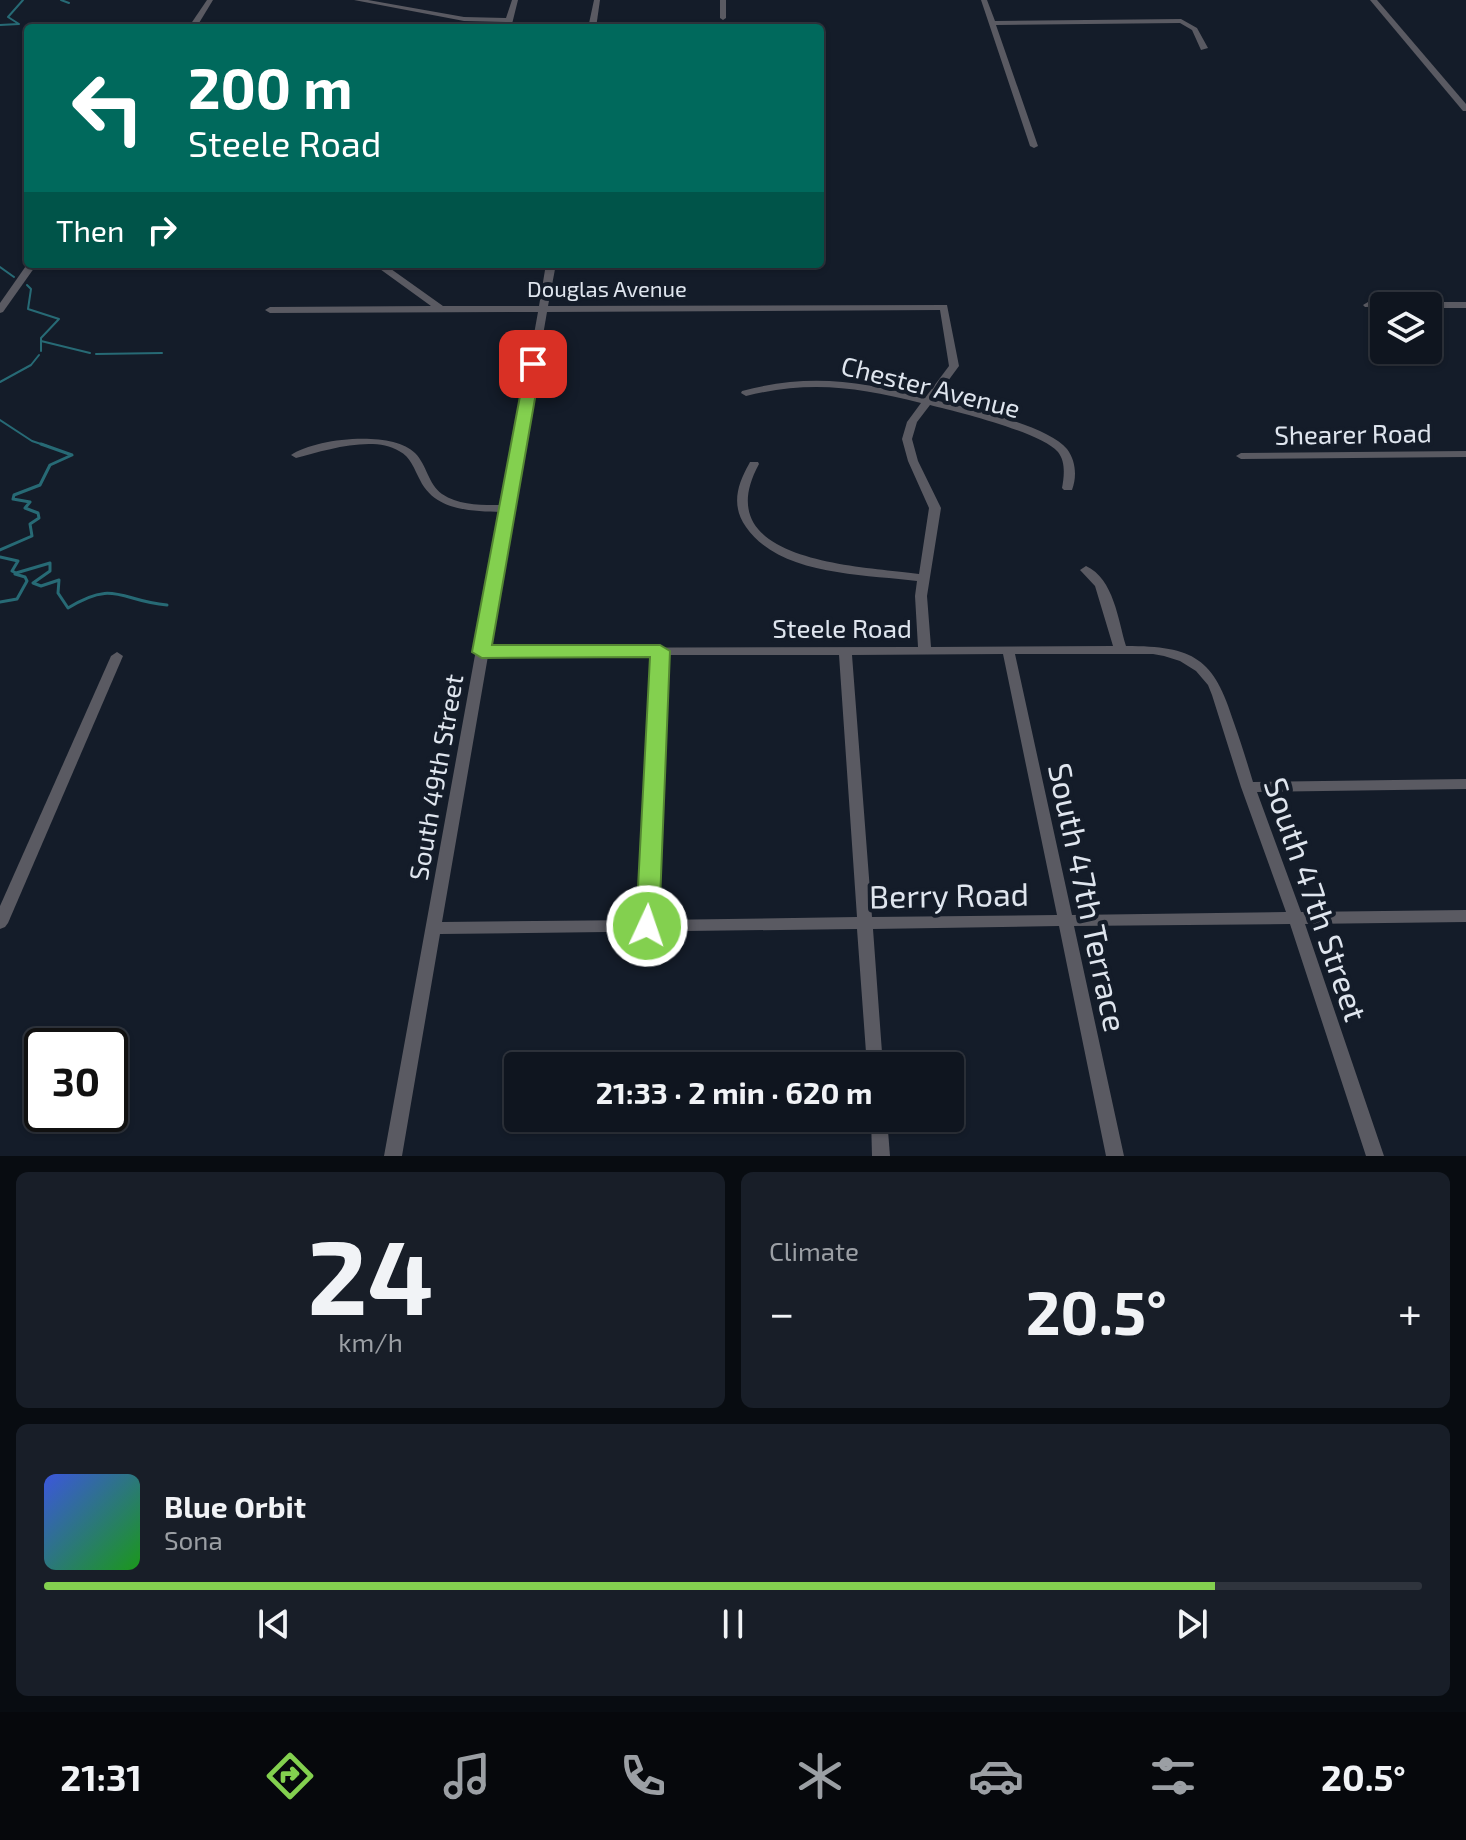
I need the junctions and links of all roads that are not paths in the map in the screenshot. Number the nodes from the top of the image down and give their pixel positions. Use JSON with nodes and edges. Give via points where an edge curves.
{"nodes":[{"id":1,"x":210,"y":0,"type":"edge"},
{"id":2,"x":357,"y":0,"type":"edge"},
{"id":3,"x":515,"y":0,"type":"edge"},
{"id":4,"x":597,"y":0,"type":"edge"},
{"id":5,"x":723,"y":0,"type":"edge"},
{"id":6,"x":984,"y":0,"type":"edge"},
{"id":7,"x":1373,"y":0,"type":"edge"},
{"id":8,"x":723,"y":18,"type":"dead end"},
{"id":9,"x":992,"y":23,"type":"junction"},
{"id":10,"x":195,"y":24,"type":"edge"},
{"id":11,"x":508,"y":24,"type":"edge"},
{"id":12,"x":593,"y":24,"type":"edge"},
{"id":13,"x":1204,"y":48,"type":"dead end"},
{"id":14,"x":1466,"y":109,"type":"edge"},
{"id":15,"x":1034,"y":146,"type":"dead end"},
{"id":16,"x":29,"y":268,"type":"edge"},
{"id":17,"x":384,"y":268,"type":"edge"},
{"id":18,"x":550,"y":268,"type":"edge"},
{"id":19,"x":1368,"y":305,"type":"dead end"},
{"id":20,"x":1466,"y":305,"type":"edge"},
{"id":21,"x":439,"y":308,"type":"junction"},
{"id":22,"x":544,"y":308,"type":"junction"},
{"id":23,"x":0,"y":309,"type":"edge"},
{"id":24,"x":270,"y":310,"type":"dead end"},
{"id":25,"x":746,"y":393,"type":"dead end"},
{"id":26,"x":927,"y":402,"type":"junction"},
{"id":27,"x":1466,"y":454,"type":"edge"},
{"id":28,"x":296,"y":455,"type":"dead end"},
{"id":29,"x":1241,"y":456,"type":"dead end"},
{"id":30,"x":754,"y":464,"type":"dead end"},
{"id":31,"x":1068,"y":488,"type":"dead end"},
{"id":32,"x":507,"y":509,"type":"junction"},
{"id":33,"x":1086,"y":570,"type":"dead end"},
{"id":34,"x":925,"y":578,"type":"junction"},
{"id":35,"x":1008,"y":650,"type":"junction"},
{"id":36,"x":1121,"y":650,"type":"junction"},
{"id":37,"x":660,"y":651,"type":"junction"},
{"id":38,"x":925,"y":651,"type":"junction"},
{"id":39,"x":482,"y":652,"type":"junction"},
{"id":40,"x":845,"y":652,"type":"junction"},
{"id":41,"x":117,"y":656,"type":"dead end"},
{"id":42,"x":1199,"y":665,"type":"joint"},
{"id":43,"x":1466,"y":784,"type":"edge"},
{"id":44,"x":1248,"y":787,"type":"junction"},
{"id":45,"x":1295,"y":916,"type":"junction"},
{"id":46,"x":1466,"y":916,"type":"edge"},
{"id":47,"x":1065,"y":920,"type":"junction"},
{"id":48,"x":0,"y":923,"type":"edge"},
{"id":49,"x":865,"y":924,"type":"junction"},
{"id":50,"x":647,"y":926,"type":"junction"},
{"id":51,"x":433,"y":928,"type":"junction"},
{"id":52,"x":874,"y":1052,"type":"edge"},
{"id":53,"x":880,"y":1132,"type":"edge"},
{"id":54,"x":393,"y":1156,"type":"edge"},
{"id":55,"x":881,"y":1156,"type":"edge"},
{"id":56,"x":1115,"y":1156,"type":"edge"},
{"id":57,"x":1375,"y":1156,"type":"edge"}],
"edges":[{"from":1,"to":10,"type":"street"},
{"from":2,"to":11,"type":"street"},
{"from":3,"to":11,"type":"street"},
{"from":4,"to":12,"type":"street"},
{"from":5,"to":8,"type":"street"},
{"from":6,"to":9,"type":"street"},
{"from":7,"to":14,"type":"street"},
{"from":9,"to":13,"type":"street","via":[[1181,21],[1195,29]]},
{"from":9,"to":15,"type":"street"},
{"from":16,"to":23,"type":"street"},
{"from":17,"to":21,"type":"street"},
{"from":18,"to":22,"type":"street","name":"South 49th Street"},
{"from":19,"to":20,"type":"street"},
{"from":21,"to":22,"type":"street","name":"Douglas Avenue"},
{"from":21,"to":24,"type":"street","name":"Douglas Avenue"},
{"from":22,"to":26,"type":"street","name":"Douglas Avenue","via":[[944,307],[954,366]]},
{"from":22,"to":32,"type":"street","name":"South 49th Street"},
{"from":25,"to":26,"type":"street","name":"Chester Avenue","via":[[791,383],[830,382]]},
{"from":26,"to":31,"type":"street","name":"Chester Avenue","via":[[1015,426],[1059,447],[1070,469]]},
{"from":26,"to":34,"type":"street","via":[[907,439],[935,508]]},
{"from":27,"to":29,"type":"street","name":"Shearer Road"},
{"from":28,"to":32,"type":"street","via":[[347,443],[395,445],[414,457],[427,487],[438,496],[465,506]]},
{"from":30,"to":34,"type":"street","via":[[746,475],[742,512],[774,548],[835,566]]},
{"from":32,"to":39,"type":"street","name":"South 49th Street"},
{"from":33,"to":36,"type":"street","via":[[1101,585]]},
{"from":34,"to":38,"type":"street"},
{"from":35,"to":36,"type":"street","name":"Steele Road"},
{"from":35,"to":38,"type":"street","name":"Steele Road"},
{"from":35,"to":47,"type":"street","name":"South 47th Terrace"},
{"from":36,"to":42,"type":"street","name":"Steele Road","via":[[1172,653]]},
{"from":37,"to":39,"type":"street","name":"Steele Road"},
{"from":37,"to":40,"type":"street","name":"Steele Road"},
{"from":37,"to":50,"type":"street"},
{"from":38,"to":40,"type":"street","name":"Steele Road"},
{"from":39,"to":51,"type":"street","name":"South 49th Street"},
{"from":40,"to":49,"type":"street"},
{"from":41,"to":48,"type":"street"},
{"from":42,"to":44,"type":"street","name":"South 47th Street","via":[[1214,682]]},
{"from":43,"to":44,"type":"street"},
{"from":44,"to":45,"type":"street","name":"South 47th Street"},
{"from":45,"to":46,"type":"street","name":"Berry Road"},
{"from":45,"to":47,"type":"street","name":"Berry Road"},
{"from":45,"to":57,"type":"street","name":"South 47th Street"},
{"from":47,"to":49,"type":"street","name":"Berry Road"},
{"from":47,"to":56,"type":"street","name":"South 47th Terrace"},
{"from":49,"to":50,"type":"street","name":"Berry Road"},
{"from":49,"to":52,"type":"street"},
{"from":50,"to":51,"type":"street","name":"Berry Road"},
{"from":51,"to":54,"type":"street","name":"South 49th Street"},
{"from":53,"to":55,"type":"street"}]}
